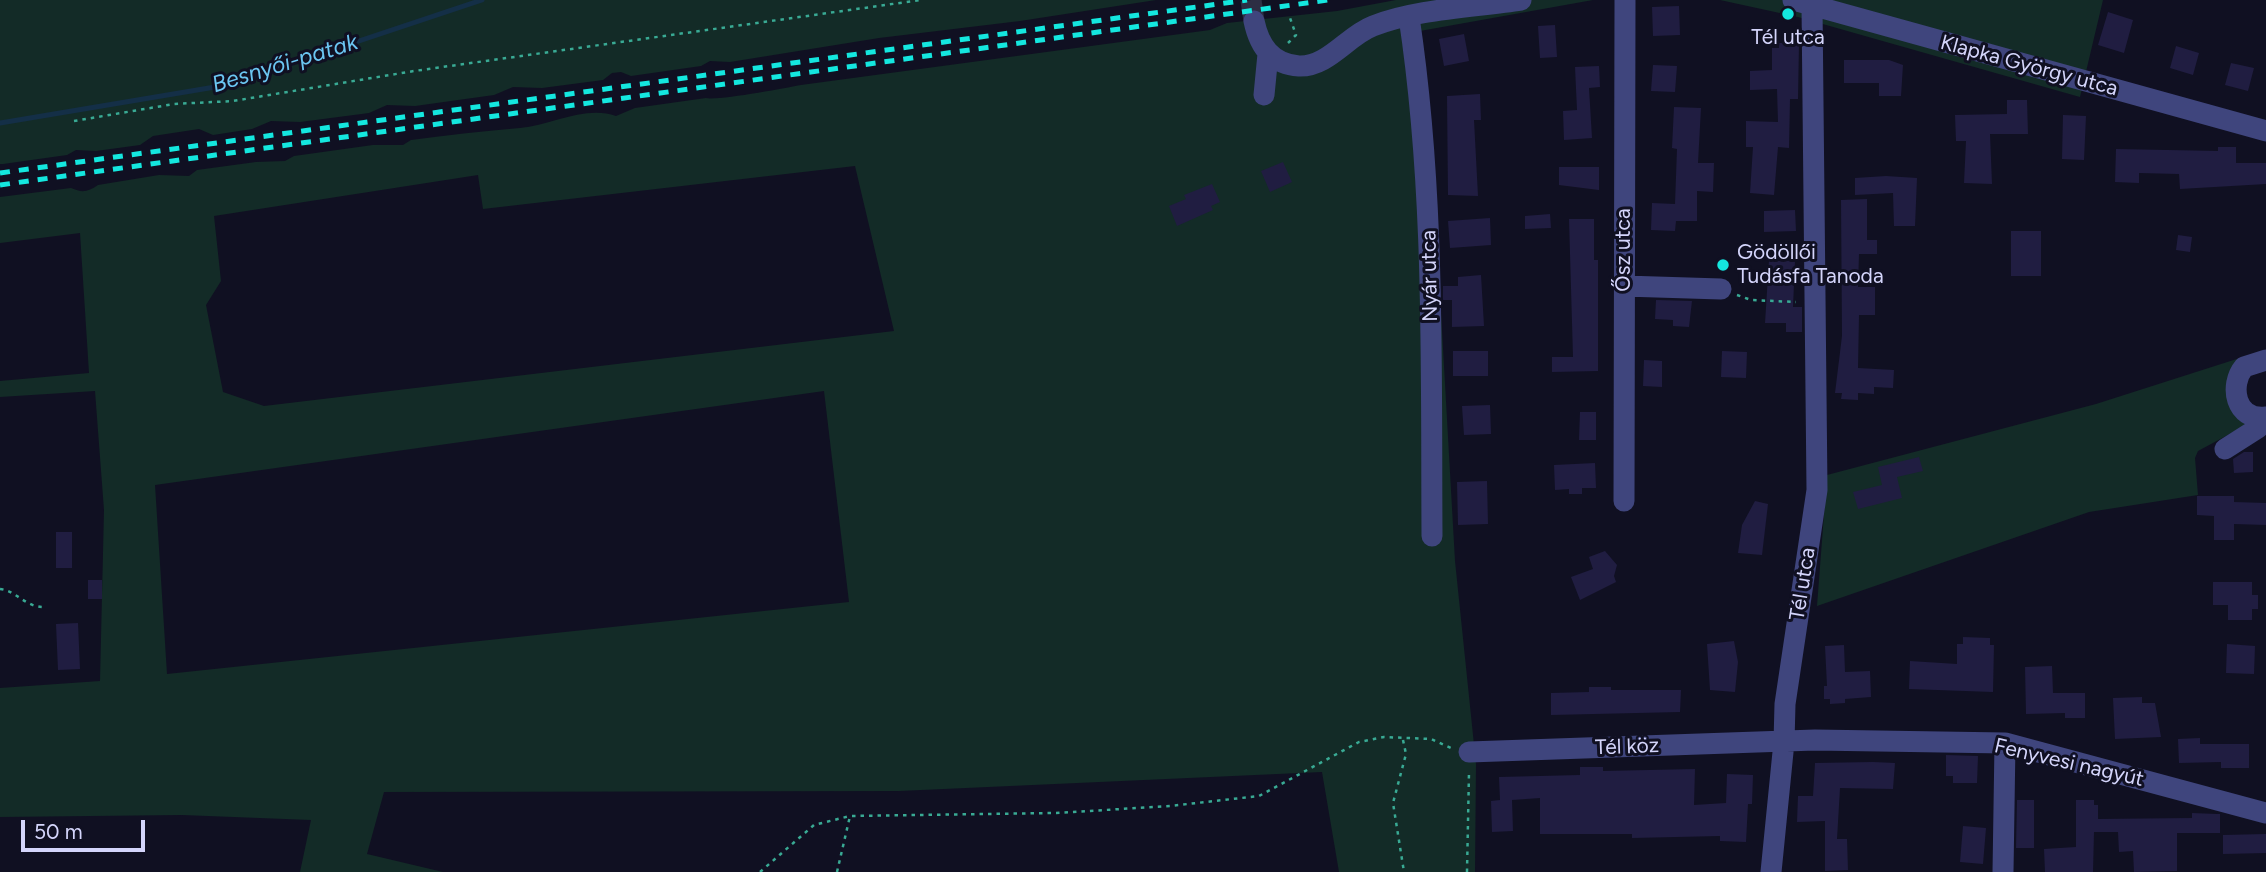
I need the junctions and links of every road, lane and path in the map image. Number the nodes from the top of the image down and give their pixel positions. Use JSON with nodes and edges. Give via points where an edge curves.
{"nodes":[{"id":1,"x":921,"y":0,"type":"edge"},
{"id":2,"x":1521,"y":0,"type":"edge"},
{"id":3,"x":1625,"y":0,"type":"edge"},
{"id":4,"x":1803,"y":3,"type":"edge"},
{"id":5,"x":1289,"y":15,"type":"dead end"},
{"id":6,"x":1409,"y":17,"type":"junction"},
{"id":7,"x":1254,"y":21,"type":"tunnel mouth"},
{"id":8,"x":1275,"y":51,"type":"junction"},
{"id":9,"x":1264,"y":95,"type":"dead end"},
{"id":10,"x":74,"y":121,"type":"dead end"},
{"id":11,"x":2266,"y":131,"type":"edge"},
{"id":12,"x":1814,"y":279,"type":"junction"},
{"id":13,"x":1624,"y":286,"type":"junction"},
{"id":14,"x":1721,"y":289,"type":"joint"},
{"id":15,"x":2266,"y":360,"type":"edge"},
{"id":16,"x":2266,"y":417,"type":"edge"},
{"id":17,"x":2225,"y":449,"type":"dead end"},
{"id":18,"x":1624,"y":501,"type":"dead end"},
{"id":19,"x":1432,"y":536,"type":"dead end"},
{"id":20,"x":0,"y":589,"type":"edge"},
{"id":21,"x":45,"y":607,"type":"dead end"},
{"id":22,"x":1403,"y":740,"type":"junction"},
{"id":23,"x":1784,"y":742,"type":"junction"},
{"id":24,"x":2005,"y":743,"type":"junction"},
{"id":25,"x":1469,"y":752,"type":"junction"},
{"id":26,"x":2266,"y":813,"type":"edge"},
{"id":27,"x":850,"y":816,"type":"junction"},
{"id":28,"x":760,"y":872,"type":"edge"},
{"id":29,"x":837,"y":872,"type":"edge"},
{"id":30,"x":1404,"y":872,"type":"edge"},
{"id":31,"x":1468,"y":872,"type":"edge"},
{"id":32,"x":1771,"y":872,"type":"edge"},
{"id":33,"x":2003,"y":872,"type":"edge"}],
"edges":[{"from":1,"to":10,"type":"path"},
{"from":2,"to":6,"type":"street"},
{"from":3,"to":13,"type":"street","name":"Ősz utca"},
{"from":4,"to":11,"type":"street","name":"Klapka György utca"},
{"from":4,"to":12,"type":"street","name":"Tél utca"},
{"from":5,"to":8,"type":"path","via":[[1296,35]]},
{"from":6,"to":8,"type":"street","via":[[1377,24],[1306,66],[1282,63]]},
{"from":6,"to":19,"type":"street","name":"Nyár utca","via":[[1426,155]]},
{"from":7,"to":8,"type":"street","via":[[1258,39]]},
{"from":8,"to":9,"type":"street"},
{"from":12,"to":14,"type":"path","via":[[1799,278],[1798,302],[1751,300]]},
{"from":12,"to":23,"type":"street","name":"Tél utca","via":[[1817,490],[1785,704]]},
{"from":13,"to":14,"type":"street"},
{"from":13,"to":18,"type":"street","name":"Ősz utca"},
{"from":15,"to":16,"type":"street","via":[[2244,367],[2238,381],[2243,412],[2253,418]]},
{"from":16,"to":17,"type":"street","via":[[2258,428]]},
{"from":20,"to":21,"type":"path","via":[[27,604]]},
{"from":22,"to":25,"type":"path","via":[[1431,739]]},
{"from":22,"to":27,"type":"path","via":[[1384,737],[1359,742],[1259,796],[1056,813]]},
{"from":22,"to":30,"type":"path","via":[[1406,754],[1393,803]]},
{"from":23,"to":24,"type":"street","name":"Fenyvesi nagyút"},
{"from":23,"to":25,"type":"street","name":"Tél köz"},
{"from":23,"to":32,"type":"street","name":"Tél utca"},
{"from":24,"to":26,"type":"street","name":"Fenyvesi nagyút"},
{"from":24,"to":33,"type":"street"},
{"from":25,"to":31,"type":"path"},
{"from":27,"to":28,"type":"path","via":[[814,825]]},
{"from":27,"to":29,"type":"path"}]}
